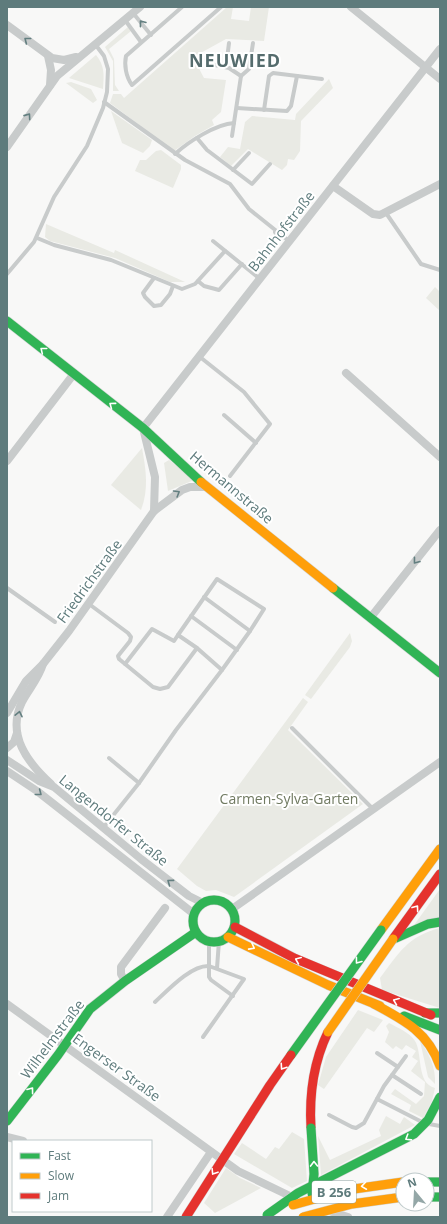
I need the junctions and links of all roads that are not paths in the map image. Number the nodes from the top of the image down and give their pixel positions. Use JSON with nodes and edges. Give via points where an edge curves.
{"nodes":[{"id":1,"x":182,"y":7,"type":"edge"},
{"id":2,"x":220,"y":7,"type":"edge"},
{"id":3,"x":351,"y":7,"type":"edge"},
{"id":4,"x":136,"y":10,"type":"edge"},
{"id":5,"x":124,"y":20,"type":"junction"},
{"id":6,"x":7,"y":25,"type":"edge"},
{"id":7,"x":151,"y":34,"type":"junction"},
{"id":8,"x":141,"y":42,"type":"junction"},
{"id":9,"x":229,"y":43,"type":"dead end"},
{"id":10,"x":253,"y":43,"type":"dead end"},
{"id":11,"x":95,"y":44,"type":"junction"},
{"id":12,"x":440,"y":49,"type":"edge"},
{"id":13,"x":48,"y":56,"type":"junction"},
{"id":14,"x":80,"y":56,"type":"junction"},
{"id":15,"x":202,"y":56,"type":"dead end"},
{"id":16,"x":226,"y":67,"type":"junction"},
{"id":17,"x":426,"y":67,"type":"junction"},
{"id":18,"x":241,"y":76,"type":"junction"},
{"id":19,"x":297,"y":76,"type":"junction"},
{"id":20,"x":440,"y":78,"type":"edge"},
{"id":21,"x":322,"y":79,"type":"dead end"},
{"id":22,"x":49,"y":86,"type":"junction"},
{"id":23,"x":104,"y":102,"type":"junction"},
{"id":24,"x":237,"y":108,"type":"junction"},
{"id":25,"x":264,"y":110,"type":"junction"},
{"id":26,"x":234,"y":123,"type":"junction"},
{"id":27,"x":232,"y":136,"type":"dead end"},
{"id":28,"x":197,"y":138,"type":"junction"},
{"id":29,"x":8,"y":145,"type":"edge"},
{"id":30,"x":249,"y":153,"type":"dead end"},
{"id":31,"x":175,"y":154,"type":"junction"},
{"id":32,"x":270,"y":164,"type":"dead end"},
{"id":33,"x":233,"y":170,"type":"junction"},
{"id":34,"x":440,"y":184,"type":"edge"},
{"id":35,"x":332,"y":186,"type":"junction"},
{"id":36,"x":386,"y":213,"type":"junction"},
{"id":37,"x":274,"y":229,"type":"junction"},
{"id":38,"x":37,"y":238,"type":"junction"},
{"id":39,"x":213,"y":241,"type":"dead end"},
{"id":40,"x":289,"y":242,"type":"junction"},
{"id":41,"x":274,"y":244,"type":"junction"},
{"id":42,"x":282,"y":250,"type":"junction"},
{"id":43,"x":226,"y":251,"type":"junction"},
{"id":44,"x":240,"y":266,"type":"junction"},
{"id":45,"x":440,"y":270,"type":"edge"},
{"id":46,"x":252,"y":272,"type":"junction"},
{"id":47,"x":7,"y":274,"type":"edge"},
{"id":48,"x":154,"y":278,"type":"junction"},
{"id":49,"x":260,"y":279,"type":"junction"},
{"id":50,"x":198,"y":281,"type":"junction"},
{"id":51,"x":173,"y":286,"type":"junction"},
{"id":52,"x":7,"y":321,"type":"edge"},
{"id":53,"x":200,"y":357,"type":"junction"},
{"id":54,"x":346,"y":373,"type":"dead end"},
{"id":55,"x":73,"y":375,"type":"junction"},
{"id":56,"x":224,"y":415,"type":"dead end"},
{"id":57,"x":143,"y":428,"type":"junction"},
{"id":58,"x":256,"y":443,"type":"junction"},
{"id":59,"x":440,"y":457,"type":"edge"},
{"id":60,"x":7,"y":461,"type":"edge"},
{"id":61,"x":230,"y":476,"type":"dead end"},
{"id":62,"x":206,"y":487,"type":"junction"},
{"id":63,"x":154,"y":511,"type":"junction"},
{"id":64,"x":440,"y":530,"type":"edge"},
{"id":65,"x":7,"y":588,"type":"edge"},
{"id":66,"x":204,"y":597,"type":"junction"},
{"id":67,"x":89,"y":604,"type":"junction"},
{"id":68,"x":191,"y":616,"type":"junction"},
{"id":69,"x":371,"y":617,"type":"junction"},
{"id":70,"x":55,"y":622,"type":"dead end"},
{"id":71,"x":250,"y":631,"type":"junction"},
{"id":72,"x":178,"y":634,"type":"junction"},
{"id":73,"x":196,"y":648,"type":"junction"},
{"id":74,"x":237,"y":650,"type":"junction"},
{"id":75,"x":43,"y":664,"type":"junction"},
{"id":76,"x":125,"y":664,"type":"junction"},
{"id":77,"x":222,"y":670,"type":"junction"},
{"id":78,"x":440,"y":673,"type":"edge"},
{"id":79,"x":7,"y":712,"type":"edge"},
{"id":80,"x":292,"y":728,"type":"dead end"},
{"id":81,"x":17,"y":732,"type":"junction"},
{"id":82,"x":7,"y":748,"type":"edge"},
{"id":83,"x":109,"y":758,"type":"dead end"},
{"id":84,"x":7,"y":760,"type":"edge"},
{"id":85,"x":440,"y":762,"type":"edge"},
{"id":86,"x":7,"y":771,"type":"edge"},
{"id":87,"x":139,"y":783,"type":"junction"},
{"id":88,"x":54,"y":787,"type":"junction"},
{"id":89,"x":373,"y":809,"type":"junction"},
{"id":90,"x":103,"y":828,"type":"junction"},
{"id":91,"x":440,"y":849,"type":"edge"},
{"id":92,"x":440,"y":874,"type":"edge"},
{"id":93,"x":202,"y":903,"type":"junction"},
{"id":94,"x":165,"y":908,"type":"dead end"},
{"id":95,"x":232,"y":909,"type":"junction"},
{"id":96,"x":194,"y":914,"type":"junction"},
{"id":97,"x":440,"y":922,"type":"edge"},
{"id":98,"x":235,"y":926,"type":"junction"},
{"id":99,"x":196,"y":932,"type":"junction"},
{"id":100,"x":228,"y":937,"type":"junction"},
{"id":101,"x":394,"y":940,"type":"junction"},
{"id":102,"x":209,"y":942,"type":"junction"},
{"id":103,"x":219,"y":942,"type":"junction"},
{"id":104,"x":209,"y":966,"type":"junction"},
{"id":105,"x":217,"y":968,"type":"junction"},
{"id":106,"x":125,"y":981,"type":"junction"},
{"id":107,"x":233,"y":996,"type":"junction"},
{"id":108,"x":155,"y":1002,"type":"dead end"},
{"id":109,"x":7,"y":1004,"type":"edge"},
{"id":110,"x":374,"y":1004,"type":"junction"},
{"id":111,"x":425,"y":1012,"type":"junction"},
{"id":112,"x":440,"y":1013,"type":"edge"},
{"id":113,"x":440,"y":1019,"type":"edge"},
{"id":114,"x":440,"y":1030,"type":"edge"},
{"id":115,"x":203,"y":1037,"type":"dead end"},
{"id":116,"x":64,"y":1046,"type":"junction"},
{"id":117,"x":377,"y":1053,"type":"dead end"},
{"id":118,"x":406,"y":1056,"type":"dead end"},
{"id":119,"x":440,"y":1066,"type":"edge"},
{"id":120,"x":398,"y":1067,"type":"junction"},
{"id":121,"x":392,"y":1074,"type":"junction"},
{"id":122,"x":421,"y":1094,"type":"dead end"},
{"id":123,"x":440,"y":1097,"type":"edge"},
{"id":124,"x":377,"y":1099,"type":"junction"},
{"id":125,"x":329,"y":1115,"type":"dead end"},
{"id":126,"x":7,"y":1121,"type":"edge"},
{"id":127,"x":440,"y":1126,"type":"edge"},
{"id":128,"x":7,"y":1137,"type":"edge"},
{"id":129,"x":19,"y":1140,"type":"edge"},
{"id":130,"x":211,"y":1152,"type":"junction"},
{"id":131,"x":395,"y":1183,"type":"edge"},
{"id":132,"x":395,"y":1198,"type":"edge"},
{"id":133,"x":265,"y":1216,"type":"edge"},
{"id":134,"x":338,"y":1216,"type":"edge"},
{"id":135,"x":167,"y":1217,"type":"edge"},
{"id":136,"x":186,"y":1217,"type":"edge"},
{"id":137,"x":303,"y":1217,"type":"edge"},
{"id":138,"x":308,"y":1217,"type":"edge"},
{"id":139,"x":348,"y":1217,"type":"edge"}],
"edges":[{"from":1,"to":7,"type":"lane"},
{"from":2,"to":8,"type":"lane","via":[[132,84],[128,78],[126,58]]},
{"from":3,"to":17,"type":"street"},
{"from":4,"to":5,"type":"street"},
{"from":7,"to":4,"type":"lane","one_way":true},
{"from":5,"to":8,"type":"lane"},
{"from":5,"to":11,"type":"street"},
{"from":13,"to":6,"type":"street","one_way":true},
{"from":7,"to":8,"type":"lane"},
{"from":9,"to":16,"type":"lane"},
{"from":10,"to":18,"type":"lane","via":[[249,69]]},
{"from":11,"to":14,"type":"street"},
{"from":11,"to":23,"type":"lane","via":[[106,60],[108,69]]},
{"from":12,"to":17,"type":"street","name":"Bahnhofstraße"},
{"from":13,"to":14,"type":"street","via":[[60,60]]},
{"from":13,"to":22,"type":"street","via":[[51,70]]},
{"from":14,"to":22,"type":"street"},
{"from":15,"to":16,"type":"lane","via":[[210,64]]},
{"from":16,"to":18,"type":"lane"},
{"from":17,"to":20,"type":"street"},
{"from":17,"to":35,"type":"street","name":"Bahnhofstraße"},
{"from":18,"to":24,"type":"lane"},
{"from":19,"to":21,"type":"lane"},
{"from":19,"to":25,"type":"lane","via":[[290,110]]},
{"from":19,"to":25,"type":"lane","via":[[270,74]]},
{"from":29,"to":22,"type":"street","one_way":true},
{"from":23,"to":31,"type":"lane"},
{"from":23,"to":38,"type":"lane","via":[[87,146],[54,198]]},
{"from":24,"to":25,"type":"lane"},
{"from":24,"to":26,"type":"lane"},
{"from":26,"to":27,"type":"lane"},
{"from":26,"to":28,"type":"lane","via":[[226,124]]},
{"from":28,"to":31,"type":"lane"},
{"from":28,"to":33,"type":"lane"},
{"from":30,"to":33,"type":"lane"},
{"from":31,"to":37,"type":"lane","via":[[230,184],[249,209]]},
{"from":32,"to":33,"type":"lane","via":[[252,184]]},
{"from":34,"to":36,"type":"street"},
{"from":35,"to":36,"type":"street","via":[[373,214]]},
{"from":35,"to":40,"type":"street","name":"Bahnhofstraße"},
{"from":36,"to":45,"type":"lane","via":[[421,264]]},
{"from":37,"to":40,"type":"lane"},
{"from":37,"to":41,"type":"lane","via":[[277,239]]},
{"from":38,"to":47,"type":"lane"},
{"from":38,"to":48,"type":"lane","via":[[111,260]]},
{"from":39,"to":43,"type":"lane"},
{"from":40,"to":42,"type":"street","name":"Bahnhofstraße"},
{"from":41,"to":42,"type":"lane"},
{"from":41,"to":46,"type":"lane"},
{"from":42,"to":49,"type":"street","name":"Bahnhofstraße"},
{"from":43,"to":44,"type":"lane"},
{"from":43,"to":50,"type":"lane"},
{"from":44,"to":46,"type":"lane"},
{"from":44,"to":50,"type":"lane","via":[[219,290],[204,286]]},
{"from":46,"to":49,"type":"lane"},
{"from":48,"to":51,"type":"lane"},
{"from":48,"to":51,"type":"lane","via":[[144,291],[144,295],[156,306],[161,305]]},
{"from":49,"to":53,"type":"street","name":"Bahnhofstraße"},
{"from":50,"to":51,"type":"lane","via":[[185,289]]},
{"from":55,"to":52,"type":"main road","name":"Hermannstraße","one_way":true},
{"from":53,"to":57,"type":"street","name":"Bahnhofstraße"},
{"from":53,"to":58,"type":"lane","via":[[244,392],[270,424]]},
{"from":54,"to":59,"type":"street"},
{"from":57,"to":55,"type":"main road","name":"Hermannstraße","one_way":true},
{"from":55,"to":60,"type":"street"},
{"from":56,"to":58,"type":"lane"},
{"from":57,"to":62,"type":"main road","name":"Hermannstraße"},
{"from":57,"to":63,"type":"street","via":[[155,477]]},
{"from":58,"to":61,"type":"lane"},
{"from":63,"to":62,"type":"street","name":"Friedrichstraße","one_way":true,"via":[[182,490]]},
{"from":62,"to":69,"type":"main road","name":"Hermannstraße"},
{"from":63,"to":67,"type":"street","name":"Friedrichstraße"},
{"from":64,"to":69,"type":"street","one_way":true},
{"from":65,"to":70,"type":"lane"},
{"from":66,"to":68,"type":"lane"},
{"from":66,"to":71,"type":"lane"},
{"from":66,"to":71,"type":"lane","via":[[217,579],[264,609]]},
{"from":67,"to":75,"type":"street","name":"Friedrichstraße"},
{"from":67,"to":76,"type":"lane","via":[[131,636],[130,642],[118,656]]},
{"from":68,"to":72,"type":"lane"},
{"from":68,"to":74,"type":"lane"},
{"from":69,"to":78,"type":"main road","name":"Hermannstraße"},
{"from":71,"to":74,"type":"lane"},
{"from":72,"to":73,"type":"lane"},
{"from":72,"to":76,"type":"lane","via":[[174,641],[152,630]]},
{"from":73,"to":76,"type":"lane","via":[[168,688],[153,687]]},
{"from":73,"to":77,"type":"lane"},
{"from":74,"to":77,"type":"lane"},
{"from":75,"to":79,"type":"street","name":"Friedrichstraße","via":[[32,674]]},
{"from":81,"to":75,"type":"street","name":"Friedrichstraße","one_way":true,"via":[[20,708],[39,676]]},
{"from":77,"to":87,"type":"lane"},
{"from":80,"to":89,"type":"lane"},
{"from":81,"to":82,"type":"street","name":"Friedrichstraße","via":[[14,742]]},
{"from":81,"to":88,"type":"street","name":"Friedrichstraße","via":[[20,746],[28,761]]},
{"from":83,"to":87,"type":"lane"},
{"from":84,"to":88,"type":"street","name":"Langendorfer Straße","via":[[39,781]]},
{"from":85,"to":89,"type":"street"},
{"from":86,"to":96,"type":"street","name":"Langendorfer Straße","one_way":true,"via":[[37,791]]},
{"from":87,"to":90,"type":"lane"},
{"from":88,"to":90,"type":"street","name":"Langendorfer Straße"},
{"from":89,"to":95,"type":"street"},
{"from":93,"to":90,"type":"street","name":"Langendorfer Straße","one_way":true,"via":[[163,877]]},
{"from":91,"to":136,"type":"main road","one_way":true,"bridge":true,"via":[[316,1018]]},
{"from":101,"to":92,"type":"main road","one_way":true},
{"from":93,"to":95,"type":"main road","via":[[209,900],[222,901]]},
{"from":93,"to":96,"type":"main road"},
{"from":94,"to":106,"type":"street","via":[[121,967]]},
{"from":95,"to":98,"type":"main road"},
{"from":96,"to":99,"type":"main road","via":[[193,926]]},
{"from":97,"to":101,"type":"main road","via":[[428,924]]},
{"from":98,"to":100,"type":"main road"},
{"from":111,"to":98,"type":"main road","one_way":true,"via":[[334,975],[259,941]]},
{"from":99,"to":102,"type":"main road"},
{"from":99,"to":106,"type":"main road","name":"Wilhelmstraße"},
{"from":100,"to":103,"type":"main road"},
{"from":100,"to":110,"type":"main road","one_way":true},
{"from":138,"to":101,"type":"main road","one_way":true,"bridge":true,"via":[[314,1174],[310,1101],[315,1061],[328,1032]]},
{"from":102,"to":103,"type":"main road"},
{"from":102,"to":104,"type":"lane"},
{"from":103,"to":105,"type":"lane"},
{"from":104,"to":105,"type":"lane"},
{"from":104,"to":107,"type":"lane","via":[[208,974],[211,980]]},
{"from":104,"to":108,"type":"lane","via":[[204,965],[190,971]]},
{"from":105,"to":107,"type":"lane","via":[[244,979]]},
{"from":106,"to":116,"type":"main road","name":"Wilhelmstraße","via":[[90,1009]]},
{"from":107,"to":115,"type":"lane"},
{"from":109,"to":116,"type":"street","name":"Engerser Straße"},
{"from":110,"to":114,"type":"main road"},
{"from":110,"to":119,"type":"main road","via":[[412,1026],[426,1038]]},
{"from":111,"to":112,"type":"main road"},
{"from":111,"to":113,"type":"main road"},
{"from":126,"to":116,"type":"main road","name":"Wilhelmstraße","one_way":true},
{"from":116,"to":130,"type":"street","name":"Engerser Straße"},
{"from":117,"to":120,"type":"lane"},
{"from":118,"to":120,"type":"lane"},
{"from":120,"to":121,"type":"lane"},
{"from":121,"to":122,"type":"lane"},
{"from":121,"to":124,"type":"lane"},
{"from":123,"to":133,"type":"main road","one_way":true,"bridge":true,"via":[[428,1120],[414,1134],[298,1194]]},
{"from":124,"to":125,"type":"lane","via":[[364,1123],[356,1128]]},
{"from":124,"to":127,"type":"lane","via":[[416,1120]]},
{"from":128,"to":129,"type":"street"},
{"from":130,"to":134,"type":"street","name":"Engerser Straße","via":[[238,1171],[280,1193]]},
{"from":130,"to":135,"type":"street"},
{"from":131,"to":133,"type":"main road","number":"B 256","one_way":true,"bridge":true,"via":[[337,1191]]},
{"from":132,"to":137,"type":"main road","number":"B 256","bridge":true,"via":[[364,1201]]},
{"from":134,"to":139,"type":"street","name":"Engerser Straße"}]}
